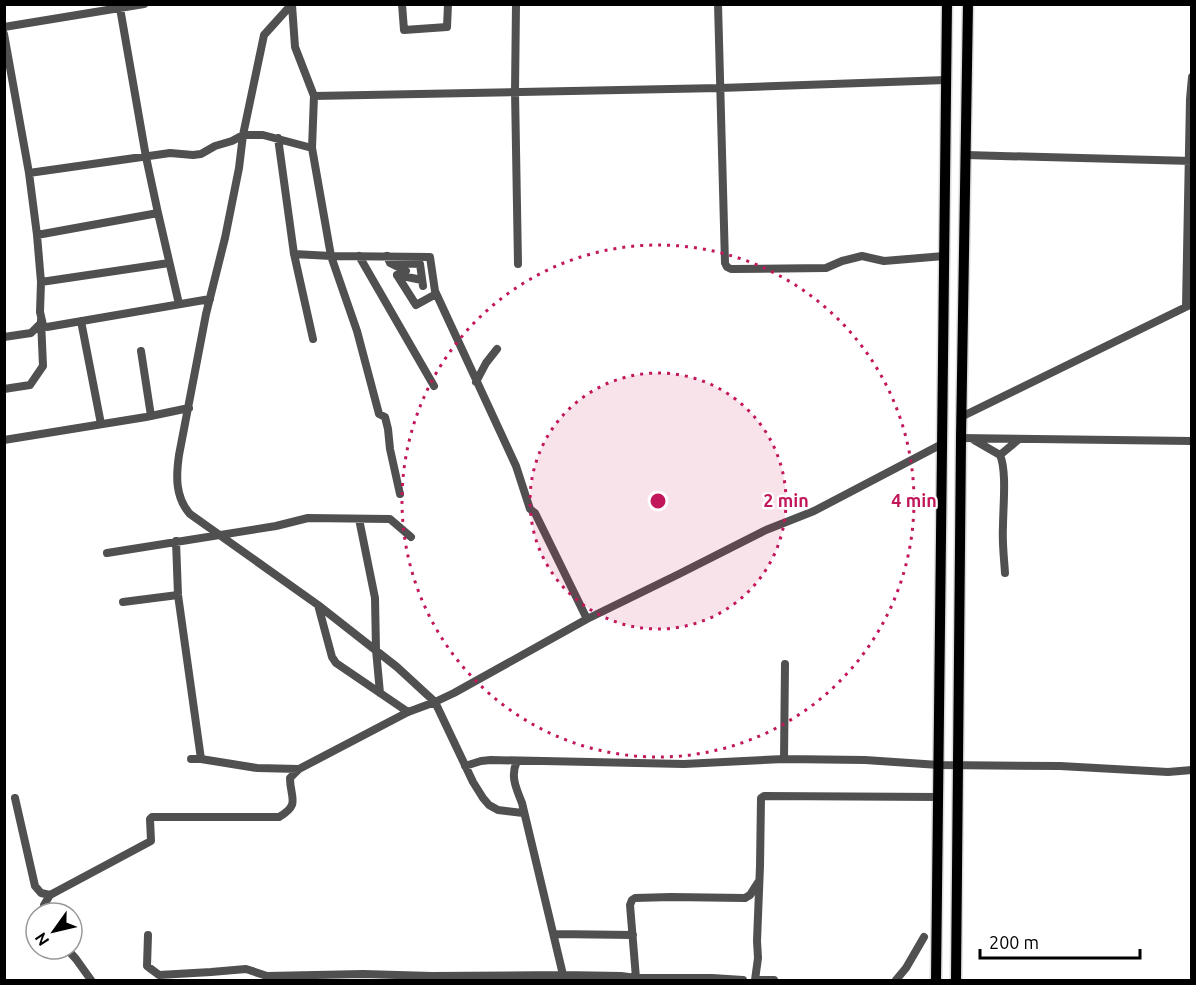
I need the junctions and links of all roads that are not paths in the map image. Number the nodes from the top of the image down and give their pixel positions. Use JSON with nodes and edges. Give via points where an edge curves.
{"nodes":[{"id":1,"x":144,"y":4,"type":"edge"},
{"id":2,"x":402,"y":4,"type":"edge"},
{"id":3,"x":448,"y":4,"type":"edge"},
{"id":4,"x":516,"y":4,"type":"edge"},
{"id":5,"x":718,"y":4,"type":"edge"},
{"id":6,"x":947,"y":4,"type":"edge"},
{"id":7,"x":968,"y":4,"type":"edge"},
{"id":8,"x":132,"y":5,"type":"edge"},
{"id":9,"x":292,"y":5,"type":"edge"},
{"id":10,"x":119,"y":6,"type":"edge"},
{"id":11,"x":4,"y":27,"type":"edge"},
{"id":12,"x":4,"y":34,"type":"edge"},
{"id":13,"x":1191,"y":77,"type":"edge"},
{"id":14,"x":946,"y":80,"type":"junction"},
{"id":15,"x":720,"y":88,"type":"junction"},
{"id":16,"x":515,"y":92,"type":"junction"},
{"id":17,"x":314,"y":96,"type":"junction"},
{"id":18,"x":1191,"y":99,"type":"edge"},
{"id":19,"x":243,"y":135,"type":"junction"},
{"id":20,"x":278,"y":138,"type":"junction"},
{"id":21,"x":312,"y":148,"type":"junction"},
{"id":22,"x":966,"y":155,"type":"junction"},
{"id":23,"x":146,"y":157,"type":"junction"},
{"id":24,"x":1190,"y":161,"type":"edge"},
{"id":25,"x":29,"y":173,"type":"junction"},
{"id":26,"x":158,"y":213,"type":"junction"},
{"id":27,"x":37,"y":235,"type":"junction"},
{"id":28,"x":294,"y":254,"type":"junction"},
{"id":29,"x":331,"y":256,"type":"junction"},
{"id":30,"x":359,"y":256,"type":"junction"},
{"id":31,"x":944,"y":256,"type":"junction"},
{"id":32,"x":388,"y":259,"type":"junction"},
{"id":33,"x":169,"y":263,"type":"junction"},
{"id":34,"x":518,"y":264,"type":"dead end"},
{"id":35,"x":398,"y":274,"type":"junction"},
{"id":36,"x":41,"y":282,"type":"junction"},
{"id":37,"x":422,"y":283,"type":"junction"},
{"id":38,"x":408,"y":292,"type":"junction"},
{"id":39,"x":433,"y":296,"type":"junction"},
{"id":40,"x":210,"y":299,"type":"junction"},
{"id":41,"x":179,"y":304,"type":"junction"},
{"id":42,"x":1189,"y":305,"type":"edge"},
{"id":43,"x":40,"y":312,"type":"junction"},
{"id":44,"x":81,"y":321,"type":"junction"},
{"id":45,"x":41,"y":323,"type":"junction"},
{"id":46,"x":4,"y":337,"type":"edge"},
{"id":47,"x":313,"y":339,"type":"dead end"},
{"id":48,"x":497,"y":349,"type":"dead end"},
{"id":49,"x":141,"y":351,"type":"dead end"},
{"id":50,"x":476,"y":382,"type":"junction"},
{"id":51,"x":434,"y":386,"type":"dead end"},
{"id":52,"x":4,"y":389,"type":"edge"},
{"id":53,"x":189,"y":408,"type":"junction"},
{"id":54,"x":151,"y":416,"type":"junction"},
{"id":55,"x":961,"y":417,"type":"junction"},
{"id":56,"x":101,"y":424,"type":"junction"},
{"id":57,"x":967,"y":439,"type":"junction"},
{"id":58,"x":4,"y":440,"type":"edge"},
{"id":59,"x":1018,"y":440,"type":"junction"},
{"id":60,"x":1191,"y":441,"type":"edge"},
{"id":61,"x":942,"y":444,"type":"junction"},
{"id":62,"x":1000,"y":455,"type":"junction"},
{"id":63,"x":400,"y":494,"type":"dead end"},
{"id":64,"x":359,"y":519,"type":"junction"},
{"id":65,"x":219,"y":535,"type":"junction"},
{"id":66,"x":411,"y":537,"type":"dead end"},
{"id":67,"x":176,"y":541,"type":"junction"},
{"id":68,"x":107,"y":553,"type":"dead end"},
{"id":69,"x":1005,"y":573,"type":"dead end"},
{"id":70,"x":178,"y":596,"type":"junction"},
{"id":71,"x":123,"y":603,"type":"dead end"},
{"id":72,"x":318,"y":605,"type":"junction"},
{"id":73,"x":587,"y":619,"type":"junction"},
{"id":74,"x":376,"y":650,"type":"junction"},
{"id":75,"x":785,"y":664,"type":"dead end"},
{"id":76,"x":380,"y":693,"type":"junction"},
{"id":77,"x":435,"y":702,"type":"junction"},
{"id":78,"x":408,"y":712,"type":"junction"},
{"id":79,"x":191,"y":759,"type":"dead end"},
{"id":80,"x":201,"y":759,"type":"junction"},
{"id":81,"x":784,"y":759,"type":"junction"},
{"id":82,"x":518,"y":761,"type":"junction"},
{"id":83,"x":957,"y":764,"type":"junction"},
{"id":84,"x":939,"y":765,"type":"junction"},
{"id":85,"x":465,"y":766,"type":"junction"},
{"id":86,"x":298,"y":769,"type":"junction"},
{"id":87,"x":1191,"y":770,"type":"edge"},
{"id":88,"x":939,"y":797,"type":"junction"},
{"id":89,"x":15,"y":798,"type":"dead end"},
{"id":90,"x":523,"y":813,"type":"junction"},
{"id":91,"x":759,"y":879,"type":"junction"},
{"id":92,"x":50,"y":895,"type":"junction"},
{"id":93,"x":46,"y":901,"type":"edge"},
{"id":94,"x":554,"y":934,"type":"junction"},
{"id":95,"x":148,"y":935,"type":"dead end"},
{"id":96,"x":633,"y":935,"type":"junction"},
{"id":97,"x":924,"y":936,"type":"dead end"},
{"id":98,"x":77,"y":961,"type":"edge"},
{"id":99,"x":364,"y":977,"type":"edge"},
{"id":100,"x":432,"y":978,"type":"edge"},
{"id":101,"x":564,"y":978,"type":"edge"},
{"id":102,"x":636,"y":978,"type":"junction"},
{"id":103,"x":755,"y":980,"type":"edge"},
{"id":104,"x":91,"y":981,"type":"edge"},
{"id":105,"x":743,"y":981,"type":"edge"},
{"id":106,"x":774,"y":981,"type":"edge"},
{"id":107,"x":897,"y":981,"type":"edge"},
{"id":108,"x":936,"y":981,"type":"edge"},
{"id":109,"x":956,"y":981,"type":"edge"}],
"edges":[{"from":1,"to":8,"type":"street"},
{"from":2,"to":3,"type":"street","via":[[404,30],[447,27]]},
{"from":4,"to":16,"type":"street"},
{"from":5,"to":15,"type":"street"},
{"from":6,"to":14,"type":"highway"},
{"from":7,"to":22,"type":"highway"},
{"from":8,"to":10,"type":"street"},
{"from":9,"to":17,"type":"street","via":[[295,47]]},
{"from":9,"to":19,"type":"street","via":[[264,35]]},
{"from":10,"to":11,"type":"street"},
{"from":10,"to":23,"type":"street"},
{"from":12,"to":25,"type":"street"},
{"from":13,"to":18,"type":"street"},
{"from":14,"to":15,"type":"street"},
{"from":14,"to":31,"type":"highway"},
{"from":15,"to":16,"type":"street"},
{"from":15,"to":31,"type":"street","via":[[727,267],[826,268],[862,256],[884,261]]},
{"from":16,"to":17,"type":"street"},
{"from":16,"to":34,"type":"street"},
{"from":17,"to":21,"type":"street"},
{"from":18,"to":24,"type":"street"},
{"from":19,"to":20,"type":"street"},
{"from":19,"to":23,"type":"street","via":[[201,154]]},
{"from":19,"to":40,"type":"street"},
{"from":20,"to":21,"type":"street"},
{"from":20,"to":28,"type":"street"},
{"from":21,"to":29,"type":"street"},
{"from":22,"to":24,"type":"street"},
{"from":22,"to":55,"type":"highway"},
{"from":23,"to":25,"type":"street"},
{"from":23,"to":26,"type":"street"},
{"from":24,"to":42,"type":"street"},
{"from":25,"to":27,"type":"street"},
{"from":26,"to":27,"type":"street"},
{"from":26,"to":33,"type":"street"},
{"from":27,"to":36,"type":"street"},
{"from":28,"to":29,"type":"street"},
{"from":28,"to":47,"type":"street"},
{"from":29,"to":30,"type":"street"},
{"from":29,"to":63,"type":"street","via":[[379,414],[388,429]]},
{"from":30,"to":32,"type":"street"},
{"from":30,"to":51,"type":"street"},
{"from":31,"to":61,"type":"highway"},
{"from":32,"to":35,"type":"street","via":[[406,271]]},
{"from":32,"to":37,"type":"street","via":[[420,264]]},
{"from":32,"to":39,"type":"street","via":[[430,257]]},
{"from":33,"to":36,"type":"street"},
{"from":33,"to":41,"type":"street"},
{"from":35,"to":37,"type":"street"},
{"from":35,"to":38,"type":"street"},
{"from":36,"to":43,"type":"street"},
{"from":37,"to":38,"type":"street"},
{"from":37,"to":39,"type":"street"},
{"from":38,"to":39,"type":"street","via":[[416,305]]},
{"from":39,"to":50,"type":"street","via":[[447,315]]},
{"from":40,"to":41,"type":"street"},
{"from":40,"to":53,"type":"street"},
{"from":41,"to":44,"type":"street"},
{"from":42,"to":55,"type":"street"},
{"from":43,"to":44,"type":"street","via":[[47,327]]},
{"from":43,"to":45,"type":"street"},
{"from":44,"to":56,"type":"street"},
{"from":45,"to":46,"type":"street","via":[[31,333]]},
{"from":45,"to":52,"type":"street","via":[[43,366],[30,385]]},
{"from":48,"to":50,"type":"street"},
{"from":49,"to":54,"type":"street"},
{"from":50,"to":73,"type":"street","via":[[516,466],[530,509]]},
{"from":53,"to":54,"type":"street"},
{"from":53,"to":65,"type":"street","via":[[177,473],[178,491],[190,514]]},
{"from":54,"to":56,"type":"street"},
{"from":55,"to":57,"type":"highway"},
{"from":56,"to":58,"type":"street"},
{"from":57,"to":59,"type":"street"},
{"from":57,"to":62,"type":"street"},
{"from":57,"to":83,"type":"highway"},
{"from":59,"to":60,"type":"street"},
{"from":59,"to":62,"type":"street"},
{"from":61,"to":73,"type":"street","via":[[814,511],[766,530]]},
{"from":61,"to":84,"type":"highway"},
{"from":62,"to":69,"type":"street","via":[[1004,470]]},
{"from":64,"to":65,"type":"street","via":[[309,518]]},
{"from":64,"to":66,"type":"street","via":[[390,519]]},
{"from":64,"to":74,"type":"street","via":[[375,598]]},
{"from":65,"to":67,"type":"street"},
{"from":65,"to":72,"type":"street"},
{"from":67,"to":68,"type":"street"},
{"from":67,"to":70,"type":"street"},
{"from":70,"to":71,"type":"street"},
{"from":70,"to":80,"type":"street"},
{"from":72,"to":74,"type":"street"},
{"from":72,"to":76,"type":"street","via":[[336,663]]},
{"from":73,"to":77,"type":"street"},
{"from":74,"to":76,"type":"street"},
{"from":74,"to":77,"type":"street"},
{"from":75,"to":81,"type":"street"},
{"from":76,"to":78,"type":"street"},
{"from":77,"to":78,"type":"street"},
{"from":77,"to":85,"type":"street"},
{"from":78,"to":86,"type":"street"},
{"from":79,"to":80,"type":"street"},
{"from":80,"to":86,"type":"street","via":[[256,768]]},
{"from":81,"to":82,"type":"street","via":[[684,764]]},
{"from":81,"to":84,"type":"street"},
{"from":82,"to":85,"type":"street","via":[[481,761]]},
{"from":82,"to":90,"type":"street","via":[[513,773]]},
{"from":83,"to":84,"type":"street"},
{"from":83,"to":87,"type":"street"},
{"from":83,"to":109,"type":"highway"},
{"from":84,"to":88,"type":"highway"},
{"from":85,"to":90,"type":"street","via":[[493,808]]},
{"from":86,"to":92,"type":"street","via":[[290,778],[294,800],[290,811],[279,817],[153,817],[151,841]]},
{"from":88,"to":91,"type":"street","via":[[764,796],[760,800]]},
{"from":88,"to":108,"type":"highway"},
{"from":89,"to":92,"type":"street","via":[[35,886]]},
{"from":90,"to":94,"type":"street"},
{"from":91,"to":96,"type":"street","via":[[745,898],[634,898],[630,905]]},
{"from":91,"to":103,"type":"street"},
{"from":92,"to":93,"type":"street"},
{"from":94,"to":96,"type":"street"},
{"from":94,"to":101,"type":"street"},
{"from":95,"to":99,"type":"street","via":[[147,966],[159,975],[246,969],[267,976]]},
{"from":96,"to":102,"type":"street"},
{"from":97,"to":107,"type":"street"},
{"from":98,"to":104,"type":"street"},
{"from":99,"to":100,"type":"street"},
{"from":100,"to":101,"type":"street"},
{"from":101,"to":102,"type":"street"},
{"from":102,"to":105,"type":"street"},
{"from":103,"to":106,"type":"street"}]}
